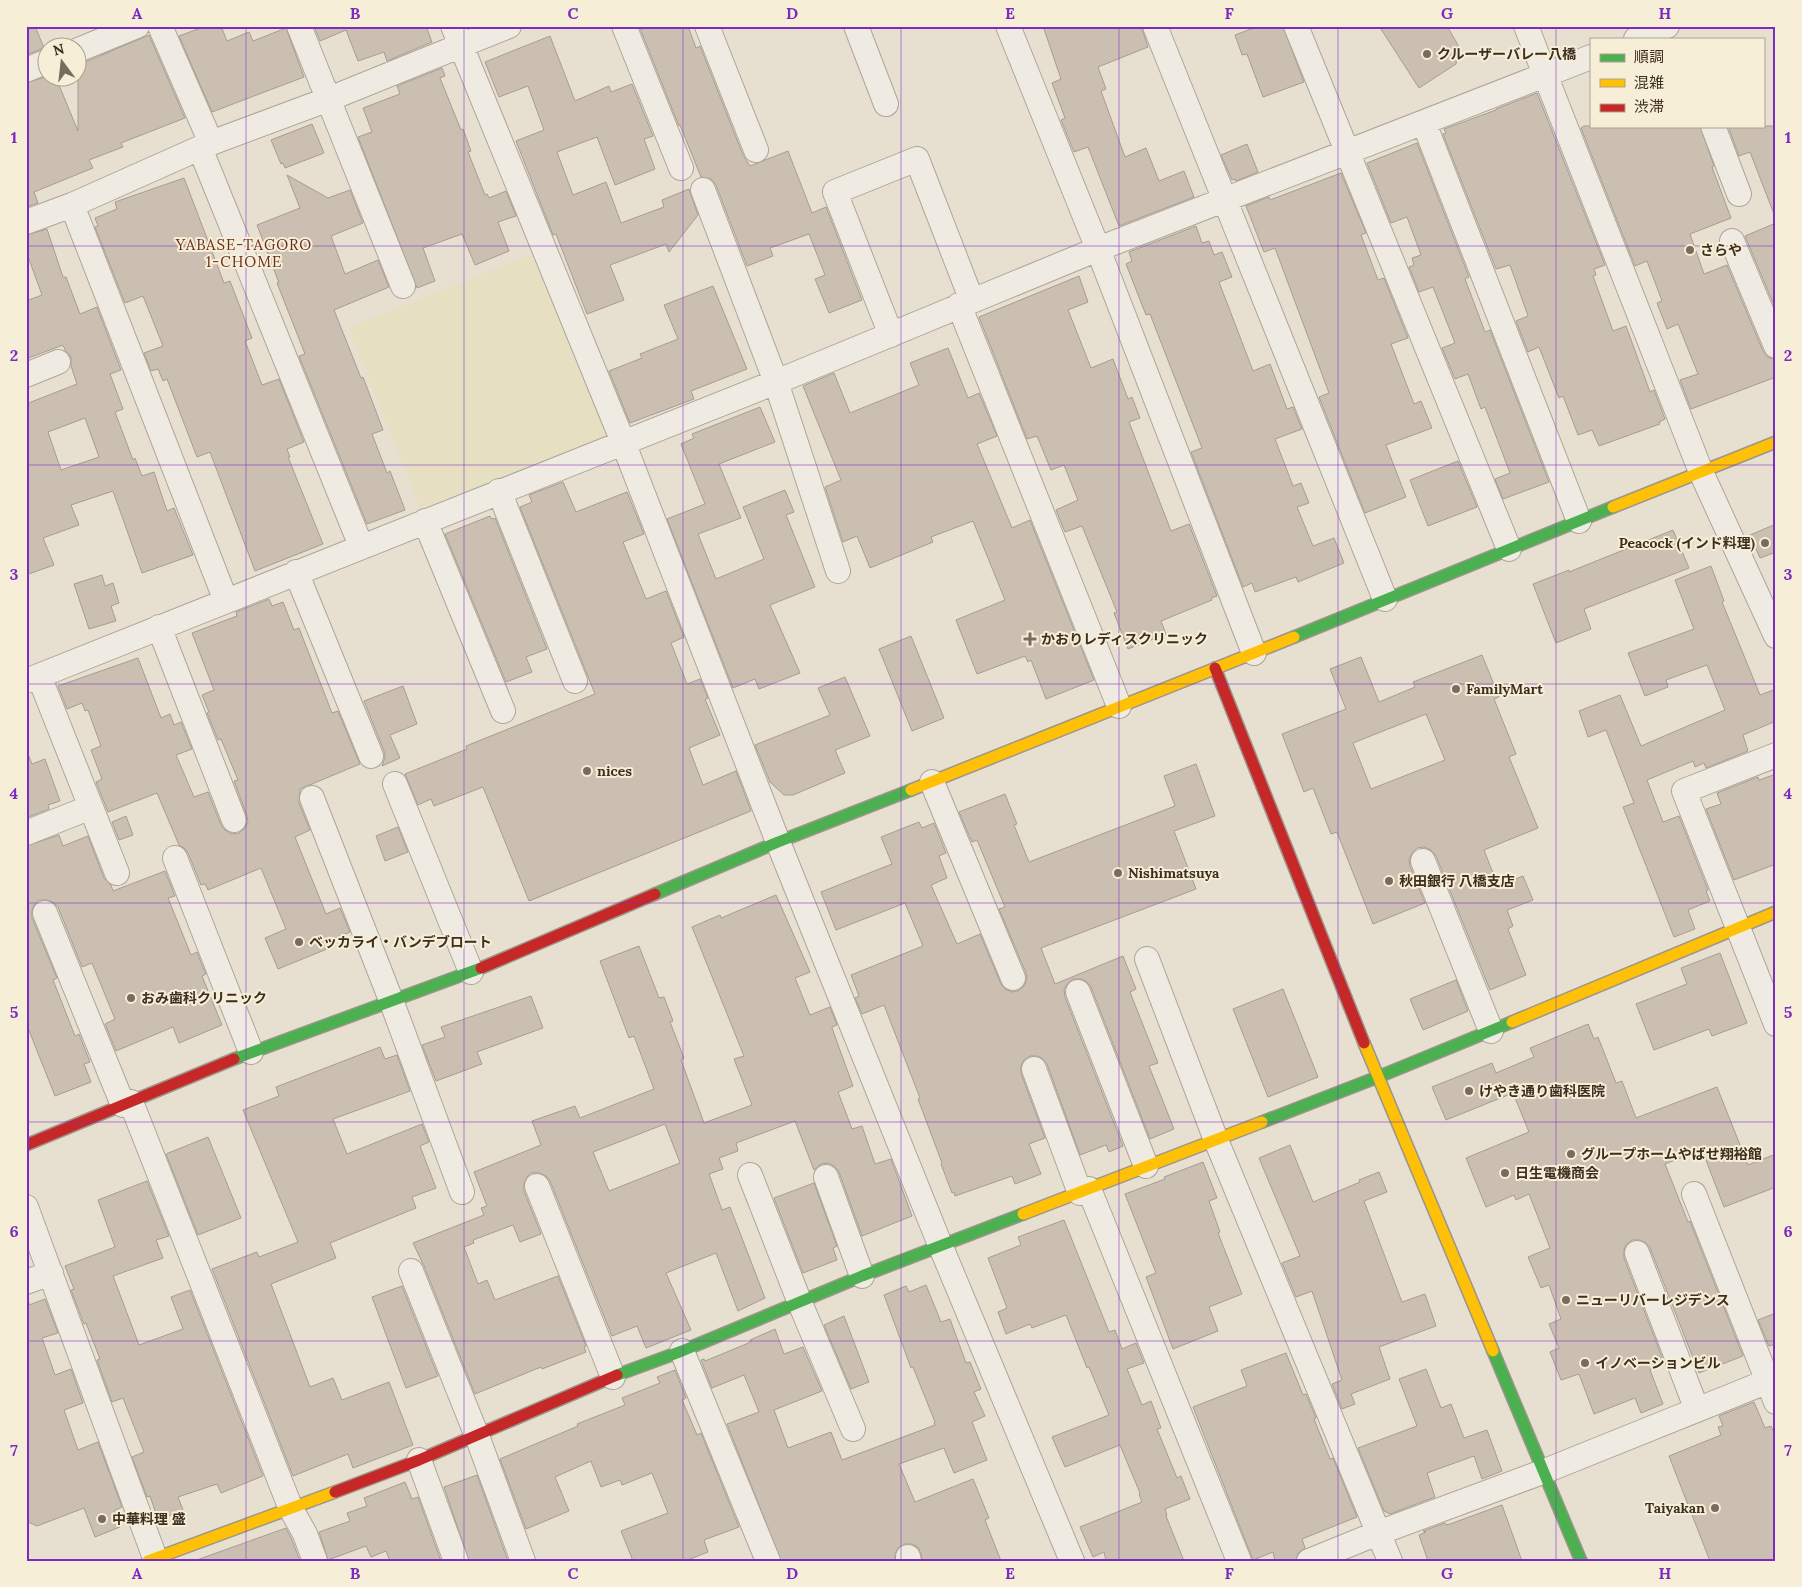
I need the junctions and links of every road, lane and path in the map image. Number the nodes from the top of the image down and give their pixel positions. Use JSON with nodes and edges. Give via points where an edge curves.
{"nodes":[{"id":1,"x":137,"y":26,"type":"edge"},
{"id":2,"x":160,"y":26,"type":"edge"},
{"id":3,"x":299,"y":26,"type":"edge"},
{"id":4,"x":509,"y":26,"type":"edge"},
{"id":5,"x":624,"y":26,"type":"edge"},
{"id":6,"x":707,"y":26,"type":"edge"},
{"id":7,"x":856,"y":26,"type":"edge"},
{"id":8,"x":1008,"y":26,"type":"edge"},
{"id":9,"x":1155,"y":26,"type":"edge"},
{"id":10,"x":1296,"y":26,"type":"edge"},
{"id":11,"x":1526,"y":26,"type":"edge"},
{"id":12,"x":1667,"y":26,"type":"edge"},
{"id":13,"x":1675,"y":26,"type":"edge"},
{"id":14,"x":456,"y":36,"type":"edge"},
{"id":15,"x":1638,"y":38,"type":"edge"},
{"id":16,"x":1680,"y":38,"type":"edge"},
{"id":17,"x":88,"y":46,"type":"edge"},
{"id":18,"x":1590,"y":57,"type":"edge"},
{"id":19,"x":38,"y":65,"type":"edge"},
{"id":20,"x":26,"y":70,"type":"edge"},
{"id":21,"x":1546,"y":76,"type":"junction"},
{"id":22,"x":329,"y":99,"type":"junction"},
{"id":23,"x":886,"y":104,"type":"dead end"},
{"id":24,"x":1424,"y":123,"type":"junction"},
{"id":25,"x":1715,"y":128,"type":"edge"},
{"id":26,"x":206,"y":146,"type":"junction"},
{"id":27,"x":756,"y":150,"type":"dead end"},
{"id":28,"x":1348,"y":152,"type":"junction"},
{"id":29,"x":681,"y":168,"type":"dead end"},
{"id":30,"x":703,"y":190,"type":"dead end"},
{"id":31,"x":1739,"y":194,"type":"dead end"},
{"id":32,"x":1224,"y":200,"type":"junction"},
{"id":33,"x":72,"y":205,"type":"junction"},
{"id":34,"x":26,"y":222,"type":"edge"},
{"id":35,"x":1732,"y":241,"type":"dead end"},
{"id":36,"x":1098,"y":249,"type":"junction"},
{"id":37,"x":403,"y":286,"type":"dead end"},
{"id":38,"x":966,"y":303,"type":"junction"},
{"id":39,"x":891,"y":335,"type":"junction"},
{"id":40,"x":1776,"y":346,"type":"edge"},
{"id":41,"x":58,"y":362,"type":"dead end"},
{"id":42,"x":26,"y":375,"type":"edge"},
{"id":43,"x":776,"y":382,"type":"junction"},
{"id":44,"x":623,"y":442,"type":"junction"},
{"id":45,"x":1776,"y":442,"type":"edge"},
{"id":46,"x":1701,"y":472,"type":"junction"},
{"id":47,"x":499,"y":491,"type":"junction"},
{"id":48,"x":1579,"y":520,"type":"junction"},
{"id":49,"x":425,"y":521,"type":"junction"},
{"id":50,"x":361,"y":546,"type":"junction"},
{"id":51,"x":1509,"y":549,"type":"junction"},
{"id":52,"x":838,"y":571,"type":"dead end"},
{"id":53,"x":296,"y":572,"type":"junction"},
{"id":54,"x":1385,"y":599,"type":"junction"},
{"id":55,"x":226,"y":601,"type":"junction"},
{"id":56,"x":159,"y":627,"type":"junction"},
{"id":57,"x":1776,"y":636,"type":"edge"},
{"id":58,"x":1254,"y":654,"type":"junction"},
{"id":59,"x":1215,"y":668,"type":"junction"},
{"id":60,"x":33,"y":679,"type":"edge"},
{"id":61,"x":575,"y":681,"type":"dead end"},
{"id":62,"x":1120,"y":706,"type":"junction"},
{"id":63,"x":503,"y":711,"type":"dead end"},
{"id":64,"x":1776,"y":755,"type":"edge"},
{"id":65,"x":371,"y":756,"type":"dead end"},
{"id":66,"x":932,"y":782,"type":"junction"},
{"id":67,"x":395,"y":784,"type":"dead end"},
{"id":68,"x":312,"y":798,"type":"dead end"},
{"id":69,"x":91,"y":806,"type":"junction"},
{"id":70,"x":234,"y":820,"type":"dead end"},
{"id":71,"x":26,"y":833,"type":"edge"},
{"id":72,"x":778,"y":842,"type":"junction"},
{"id":73,"x":175,"y":858,"type":"dead end"},
{"id":74,"x":1423,"y":861,"type":"dead end"},
{"id":75,"x":117,"y":873,"type":"dead end"},
{"id":76,"x":1776,"y":912,"type":"edge"},
{"id":77,"x":46,"y":913,"type":"dead end"},
{"id":78,"x":1738,"y":928,"type":"junction"},
{"id":79,"x":1147,"y":959,"type":"dead end"},
{"id":80,"x":471,"y":972,"type":"junction"},
{"id":81,"x":1013,"y":978,"type":"dead end"},
{"id":82,"x":1078,"y":992,"type":"dead end"},
{"id":83,"x":391,"y":1000,"type":"junction"},
{"id":84,"x":1776,"y":1024,"type":"edge"},
{"id":85,"x":1491,"y":1031,"type":"junction"},
{"id":86,"x":251,"y":1052,"type":"junction"},
{"id":87,"x":1034,"y":1069,"type":"dead end"},
{"id":88,"x":1378,"y":1077,"type":"junction"},
{"id":89,"x":127,"y":1104,"type":"junction"},
{"id":90,"x":1216,"y":1140,"type":"junction"},
{"id":91,"x":26,"y":1145,"type":"edge"},
{"id":92,"x":1146,"y":1166,"type":"junction"},
{"id":93,"x":750,"y":1175,"type":"dead end"},
{"id":94,"x":826,"y":1178,"type":"dead end"},
{"id":95,"x":537,"y":1186,"type":"dead end"},
{"id":96,"x":1085,"y":1191,"type":"junction"},
{"id":97,"x":462,"y":1192,"type":"dead end"},
{"id":98,"x":1694,"y":1194,"type":"dead end"},
{"id":99,"x":26,"y":1207,"type":"edge"},
{"id":100,"x":941,"y":1247,"type":"junction"},
{"id":101,"x":1637,"y":1253,"type":"dead end"},
{"id":102,"x":411,"y":1271,"type":"dead end"},
{"id":103,"x":51,"y":1273,"type":"junction"},
{"id":104,"x":862,"y":1276,"type":"junction"},
{"id":105,"x":26,"y":1282,"type":"edge"},
{"id":106,"x":800,"y":1303,"type":"junction"},
{"id":107,"x":682,"y":1351,"type":"junction"},
{"id":108,"x":614,"y":1377,"type":"junction"},
{"id":109,"x":1773,"y":1387,"type":"edge"},
{"id":110,"x":1697,"y":1410,"type":"junction"},
{"id":111,"x":854,"y":1429,"type":"dead end"},
{"id":112,"x":476,"y":1436,"type":"junction"},
{"id":113,"x":419,"y":1460,"type":"junction"},
{"id":114,"x":1545,"y":1470,"type":"junction"},
{"id":115,"x":291,"y":1510,"type":"junction"},
{"id":116,"x":1378,"y":1533,"type":"junction"},
{"id":117,"x":153,"y":1560,"type":"edge"},
{"id":118,"x":315,"y":1561,"type":"edge"},
{"id":119,"x":456,"y":1561,"type":"edge"},
{"id":120,"x":523,"y":1561,"type":"edge"},
{"id":121,"x":768,"y":1561,"type":"edge"},
{"id":122,"x":1072,"y":1561,"type":"edge"},
{"id":123,"x":1239,"y":1561,"type":"edge"},
{"id":124,"x":1310,"y":1561,"type":"edge"},
{"id":125,"x":1390,"y":1561,"type":"edge"},
{"id":126,"x":1581,"y":1561,"type":"edge"}],
"edges":[{"from":1,"to":17,"type":"street"},
{"from":2,"to":26,"type":"street"},
{"from":3,"to":22,"type":"street"},
{"from":4,"to":14,"type":"street"},
{"from":5,"to":29,"type":"street"},
{"from":6,"to":27,"type":"street"},
{"from":7,"to":23,"type":"street"},
{"from":8,"to":36,"type":"street"},
{"from":9,"to":32,"type":"street"},
{"from":10,"to":28,"type":"street"},
{"from":11,"to":21,"type":"street"},
{"from":12,"to":15,"type":"street"},
{"from":13,"to":16,"type":"street"},
{"from":14,"to":22,"type":"street"},
{"from":14,"to":44,"type":"street"},
{"from":18,"to":21,"type":"street"},
{"from":19,"to":20,"type":"street"},
{"from":21,"to":24,"type":"street"},
{"from":21,"to":46,"type":"street"},
{"from":22,"to":26,"type":"street"},
{"from":22,"to":37,"type":"street"},
{"from":24,"to":28,"type":"street"},
{"from":24,"to":48,"type":"street"},
{"from":25,"to":31,"type":"street"},
{"from":26,"to":33,"type":"street"},
{"from":26,"to":50,"type":"street"},
{"from":28,"to":32,"type":"street"},
{"from":28,"to":51,"type":"street"},
{"from":30,"to":43,"type":"street"},
{"from":32,"to":36,"type":"street"},
{"from":32,"to":54,"type":"street"},
{"from":33,"to":34,"type":"street"},
{"from":33,"to":55,"type":"street"},
{"from":35,"to":40,"type":"street"},
{"from":36,"to":38,"type":"street"},
{"from":36,"to":58,"type":"street"},
{"from":38,"to":39,"type":"street"},
{"from":38,"to":39,"type":"street","via":[[917,159],[835,192]]},
{"from":38,"to":62,"type":"street"},
{"from":39,"to":43,"type":"street"},
{"from":41,"to":42,"type":"street"},
{"from":43,"to":44,"type":"street"},
{"from":43,"to":52,"type":"street"},
{"from":44,"to":47,"type":"street"},
{"from":44,"to":72,"type":"street"},
{"from":45,"to":46,"type":"street"},
{"from":46,"to":48,"type":"street"},
{"from":46,"to":57,"type":"street"},
{"from":47,"to":49,"type":"street"},
{"from":47,"to":61,"type":"street"},
{"from":48,"to":51,"type":"street"},
{"from":49,"to":50,"type":"street"},
{"from":49,"to":63,"type":"street"},
{"from":50,"to":53,"type":"street"},
{"from":51,"to":54,"type":"street"},
{"from":53,"to":55,"type":"street"},
{"from":53,"to":65,"type":"street"},
{"from":54,"to":58,"type":"street"},
{"from":55,"to":56,"type":"street"},
{"from":56,"to":60,"type":"street"},
{"from":56,"to":70,"type":"street"},
{"from":58,"to":59,"type":"street"},
{"from":59,"to":62,"type":"street"},
{"from":59,"to":88,"type":"street"},
{"from":60,"to":69,"type":"street"},
{"from":62,"to":66,"type":"street"},
{"from":64,"to":78,"type":"street","via":[[1684,792]]},
{"from":66,"to":72,"type":"street"},
{"from":66,"to":81,"type":"street"},
{"from":67,"to":80,"type":"street"},
{"from":68,"to":83,"type":"street"},
{"from":69,"to":71,"type":"street"},
{"from":69,"to":75,"type":"street"},
{"from":72,"to":80,"type":"street"},
{"from":72,"to":100,"type":"street"},
{"from":73,"to":86,"type":"street"},
{"from":74,"to":85,"type":"street"},
{"from":76,"to":78,"type":"street"},
{"from":77,"to":89,"type":"street"},
{"from":78,"to":84,"type":"street"},
{"from":78,"to":85,"type":"street"},
{"from":79,"to":90,"type":"street"},
{"from":80,"to":83,"type":"street"},
{"from":82,"to":92,"type":"street"},
{"from":83,"to":86,"type":"street"},
{"from":83,"to":97,"type":"street"},
{"from":85,"to":88,"type":"street"},
{"from":86,"to":89,"type":"street"},
{"from":87,"to":96,"type":"street"},
{"from":88,"to":90,"type":"street"},
{"from":88,"to":114,"type":"street"},
{"from":89,"to":91,"type":"street"},
{"from":89,"to":115,"type":"street"},
{"from":90,"to":92,"type":"street"},
{"from":90,"to":116,"type":"street"},
{"from":92,"to":96,"type":"street"},
{"from":93,"to":106,"type":"street"},
{"from":94,"to":104,"type":"street"},
{"from":95,"to":108,"type":"street"},
{"from":96,"to":100,"type":"street"},
{"from":96,"to":123,"type":"street"},
{"from":98,"to":109,"type":"street"},
{"from":99,"to":103,"type":"street"},
{"from":100,"to":104,"type":"street"},
{"from":100,"to":122,"type":"street"},
{"from":101,"to":110,"type":"street"},
{"from":102,"to":112,"type":"street"},
{"from":103,"to":105,"type":"street"},
{"from":103,"to":117,"type":"street"},
{"from":104,"to":106,"type":"street"},
{"from":106,"to":107,"type":"street"},
{"from":106,"to":111,"type":"street"},
{"from":107,"to":108,"type":"street"},
{"from":107,"to":121,"type":"street"},
{"from":108,"to":112,"type":"street"},
{"from":109,"to":110,"type":"street"},
{"from":110,"to":114,"type":"street"},
{"from":112,"to":113,"type":"street"},
{"from":112,"to":120,"type":"street"},
{"from":113,"to":115,"type":"street"},
{"from":113,"to":119,"type":"street"},
{"from":114,"to":116,"type":"street"},
{"from":114,"to":126,"type":"street"},
{"from":115,"to":117,"type":"street"},
{"from":115,"to":118,"type":"street"},
{"from":116,"to":124,"type":"street"},
{"from":116,"to":125,"type":"street"}]}
